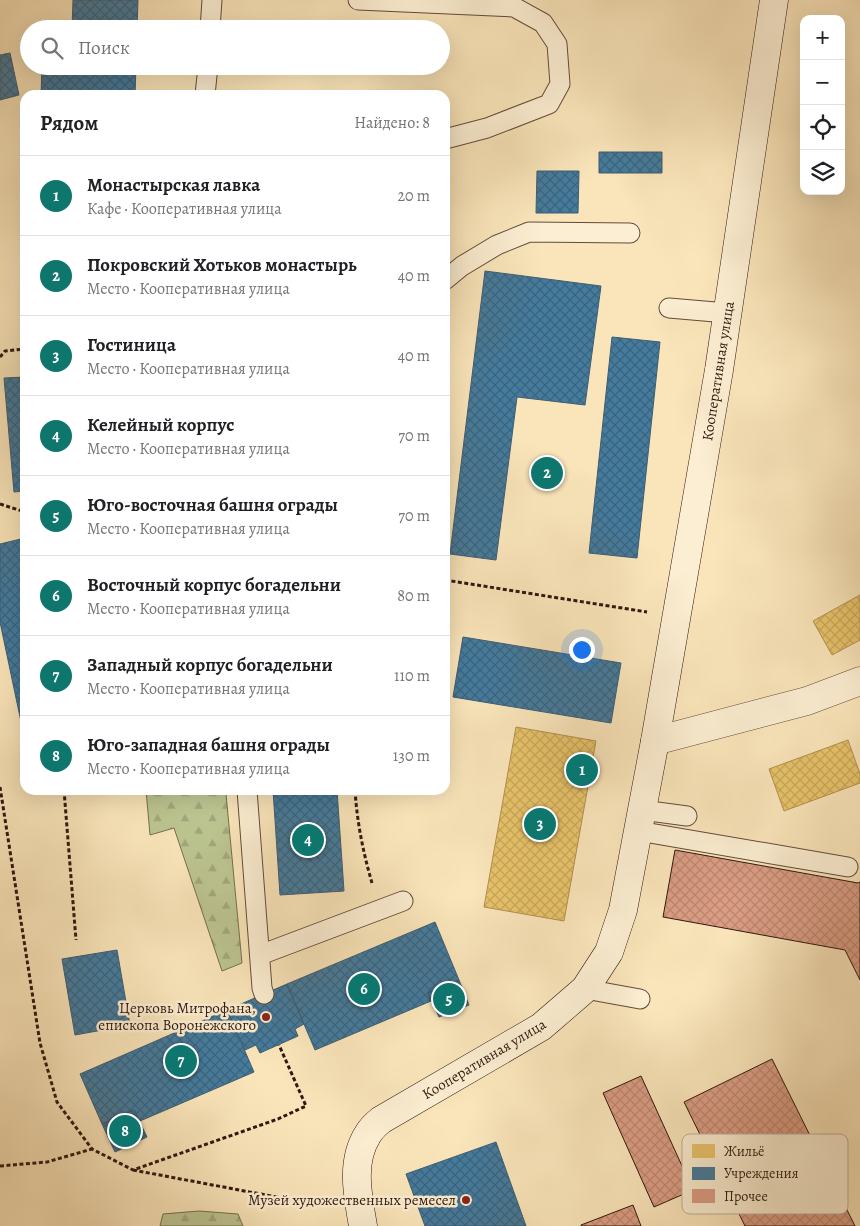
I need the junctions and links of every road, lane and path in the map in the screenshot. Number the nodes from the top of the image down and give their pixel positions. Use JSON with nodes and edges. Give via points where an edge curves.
{"nodes":[{"id":1,"x":212,"y":0,"type":"edge"},
{"id":2,"x":358,"y":0,"type":"edge"},
{"id":3,"x":774,"y":0,"type":"edge"},
{"id":4,"x":211,"y":20,"type":"edge"},
{"id":5,"x":207,"y":75,"type":"edge"},
{"id":6,"x":206,"y":90,"type":"edge"},
{"id":7,"x":450,"y":138,"type":"edge"},
{"id":8,"x":630,"y":233,"type":"dead end"},
{"id":9,"x":450,"y":276,"type":"edge"},
{"id":10,"x":669,"y":308,"type":"dead end"},
{"id":11,"x":727,"y":313,"type":"junction"},
{"id":12,"x":20,"y":350,"type":"edge"},
{"id":13,"x":0,"y":357,"type":"edge"},
{"id":14,"x":0,"y":504,"type":"edge"},
{"id":15,"x":20,"y":510,"type":"edge"},
{"id":16,"x":450,"y":581,"type":"edge"},
{"id":17,"x":647,"y":612,"type":"dead end"},
{"id":18,"x":860,"y":681,"type":"edge"},
{"id":19,"x":655,"y":742,"type":"junction"},
{"id":20,"x":0,"y":787,"type":"edge"},
{"id":21,"x":64,"y":795,"type":"edge"},
{"id":22,"x":247,"y":795,"type":"edge"},
{"id":23,"x":355,"y":795,"type":"edge"},
{"id":24,"x":688,"y":816,"type":"dead end"},
{"id":25,"x":640,"y":820,"type":"junction"},
{"id":26,"x":848,"y":867,"type":"dead end"},
{"id":27,"x":403,"y":901,"type":"dead end"},
{"id":28,"x":380,"y":910,"type":"junction"},
{"id":29,"x":76,"y":940,"type":"dead end"},
{"id":30,"x":260,"y":955,"type":"junction"},
{"id":31,"x":586,"y":989,"type":"junction"},
{"id":32,"x":264,"y":994,"type":"dead end"},
{"id":33,"x":640,"y":999,"type":"dead end"},
{"id":34,"x":279,"y":1045,"type":"dead end"},
{"id":35,"x":92,"y":1149,"type":"junction"},
{"id":36,"x":0,"y":1166,"type":"edge"},
{"id":37,"x":133,"y":1170,"type":"junction"},
{"id":38,"x":303,"y":1202,"type":"dead end"},
{"id":39,"x":363,"y":1226,"type":"edge"}],
"edges":[{"from":1,"to":4,"type":"lane"},
{"from":2,"to":7,"type":"lane","via":[[514,7],[543,23],[557,44],[560,84],[550,104],[487,128]]},
{"from":3,"to":11,"type":"main road","name":"Кооперативная улица"},
{"from":5,"to":6,"type":"lane"},
{"from":8,"to":9,"type":"lane","via":[[529,232],[497,245]]},
{"from":10,"to":11,"type":"lane"},
{"from":11,"to":19,"type":"main road","name":"Кооперативная улица"},
{"from":12,"to":13,"type":"path","via":[[5,351]]},
{"from":14,"to":15,"type":"path"},
{"from":16,"to":17,"type":"path"},
{"from":18,"to":19,"type":"main road","via":[[808,701]]},
{"from":19,"to":25,"type":"main road","name":"Кооперативная улица"},
{"from":20,"to":35,"type":"path","via":[[40,1043],[57,1102]]},
{"from":21,"to":29,"type":"path"},
{"from":22,"to":30,"type":"lane"},
{"from":23,"to":28,"type":"path","via":[[365,859]]},
{"from":24,"to":25,"type":"lane"},
{"from":25,"to":26,"type":"lane"},
{"from":25,"to":31,"type":"main road","name":"Кооперативная улица","via":[[623,910],[609,952]]},
{"from":27,"to":28,"type":"lane"},
{"from":28,"to":30,"type":"lane"},
{"from":30,"to":32,"type":"lane"},
{"from":31,"to":33,"type":"lane"},
{"from":31,"to":39,"type":"main road","name":"Кооперативная улица","via":[[541,1027],[381,1120],[368,1134],[360,1150],[357,1168]]},
{"from":34,"to":37,"type":"path","via":[[306,1106]]},
{"from":35,"to":36,"type":"path","via":[[47,1162]]},
{"from":35,"to":37,"type":"path"},
{"from":37,"to":38,"type":"path"}]}
